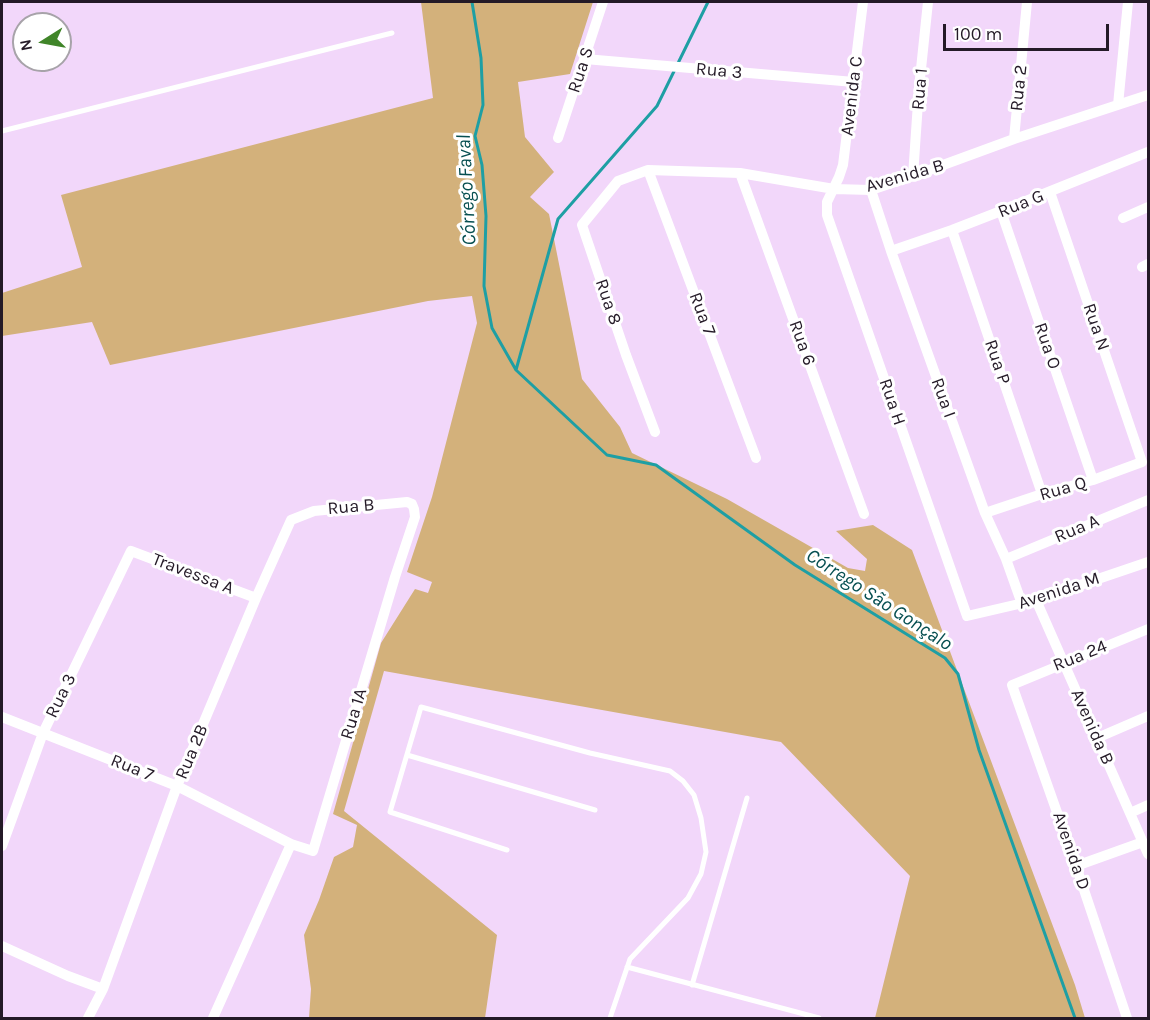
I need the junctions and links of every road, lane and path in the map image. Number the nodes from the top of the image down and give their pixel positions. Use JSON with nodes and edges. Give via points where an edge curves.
{"nodes":[{"id":1,"x":603,"y":2,"type":"edge"},
{"id":2,"x":863,"y":2,"type":"edge"},
{"id":3,"x":928,"y":2,"type":"edge"},
{"id":4,"x":1027,"y":2,"type":"edge"},
{"id":5,"x":1128,"y":2,"type":"edge"},
{"id":6,"x":392,"y":33,"type":"dead end"},
{"id":7,"x":585,"y":59,"type":"junction"},
{"id":8,"x":854,"y":82,"type":"junction"},
{"id":9,"x":1149,"y":95,"type":"edge"},
{"id":10,"x":1118,"y":105,"type":"junction"},
{"id":11,"x":2,"y":131,"type":"edge"},
{"id":12,"x":558,"y":138,"type":"dead end"},
{"id":13,"x":1014,"y":139,"type":"junction"},
{"id":14,"x":1149,"y":152,"type":"edge"},
{"id":15,"x":648,"y":170,"type":"junction"},
{"id":16,"x":740,"y":173,"type":"junction"},
{"id":17,"x":913,"y":176,"type":"junction"},
{"id":18,"x":618,"y":181,"type":"joint"},
{"id":19,"x":834,"y":189,"type":"junction"},
{"id":20,"x":871,"y":190,"type":"junction"},
{"id":21,"x":1050,"y":192,"type":"junction"},
{"id":22,"x":1149,"y":207,"type":"edge"},
{"id":23,"x":1001,"y":212,"type":"junction"},
{"id":24,"x":1123,"y":218,"type":"dead end"},
{"id":25,"x":952,"y":230,"type":"junction"},
{"id":26,"x":891,"y":251,"type":"junction"},
{"id":27,"x":655,"y":432,"type":"dead end"},
{"id":28,"x":756,"y":458,"type":"dead end"},
{"id":29,"x":1142,"y":462,"type":"joint"},
{"id":30,"x":1093,"y":480,"type":"junction"},
{"id":31,"x":1042,"y":494,"type":"junction"},
{"id":32,"x":1149,"y":500,"type":"edge"},
{"id":33,"x":412,"y":504,"type":"joint"},
{"id":34,"x":984,"y":513,"type":"junction"},
{"id":35,"x":864,"y":514,"type":"dead end"},
{"id":36,"x":291,"y":520,"type":"joint"},
{"id":37,"x":131,"y":551,"type":"joint"},
{"id":38,"x":1006,"y":559,"type":"junction"},
{"id":39,"x":1149,"y":562,"type":"edge"},
{"id":40,"x":256,"y":598,"type":"junction"},
{"id":41,"x":1036,"y":600,"type":"junction"},
{"id":42,"x":1022,"y":604,"type":"junction"},
{"id":43,"x":968,"y":616,"type":"joint"},
{"id":44,"x":1149,"y":629,"type":"edge"},
{"id":45,"x":1064,"y":663,"type":"junction"},
{"id":46,"x":1012,"y":685,"type":"joint"},
{"id":47,"x":1149,"y":716,"type":"edge"},
{"id":48,"x":2,"y":717,"type":"edge"},
{"id":49,"x":43,"y":733,"type":"junction"},
{"id":50,"x":1097,"y":738,"type":"junction"},
{"id":51,"x":407,"y":755,"type":"junction"},
{"id":52,"x":177,"y":786,"type":"junction"},
{"id":53,"x":747,"y":798,"type":"dead end"},
{"id":54,"x":1149,"y":805,"type":"edge"},
{"id":55,"x":595,"y":810,"type":"dead end"},
{"id":56,"x":1130,"y":813,"type":"junction"},
{"id":57,"x":1143,"y":842,"type":"junction"},
{"id":58,"x":291,"y":844,"type":"junction"},
{"id":59,"x":2,"y":846,"type":"edge"},
{"id":60,"x":507,"y":850,"type":"dead end"},
{"id":61,"x":313,"y":851,"type":"joint"},
{"id":62,"x":1149,"y":854,"type":"edge"},
{"id":63,"x":1076,"y":866,"type":"junction"},
{"id":64,"x":2,"y":946,"type":"edge"},
{"id":65,"x":627,"y":968,"type":"junction"},
{"id":66,"x":692,"y":985,"type":"junction"},
{"id":67,"x":103,"y":989,"type":"junction"},
{"id":68,"x":88,"y":1018,"type":"edge"},
{"id":69,"x":213,"y":1018,"type":"edge"},
{"id":70,"x":610,"y":1018,"type":"edge"},
{"id":71,"x":819,"y":1018,"type":"edge"},
{"id":72,"x":1127,"y":1018,"type":"edge"}],
"edges":[{"from":1,"to":7,"type":"street","name":"Rua S"},
{"from":2,"to":8,"type":"street","name":"Avenida C"},
{"from":3,"to":17,"type":"street","name":"Rua 1"},
{"from":4,"to":13,"type":"street","name":"Rua 2"},
{"from":5,"to":10,"type":"street"},
{"from":6,"to":11,"type":"lane"},
{"from":7,"to":8,"type":"street","name":"Rua 3"},
{"from":7,"to":12,"type":"street","name":"Rua S"},
{"from":8,"to":19,"type":"street","name":"Avenida C","via":[[843,165]]},
{"from":9,"to":10,"type":"street","name":"Avenida B"},
{"from":10,"to":13,"type":"street","name":"Avenida B"},
{"from":13,"to":17,"type":"street","name":"Avenida B"},
{"from":14,"to":21,"type":"street","name":"Rua G"},
{"from":15,"to":16,"type":"street","name":"Avenida B"},
{"from":15,"to":18,"type":"street","name":"Avenida B"},
{"from":15,"to":28,"type":"street","name":"Rua 7"},
{"from":16,"to":19,"type":"street","name":"Avenida B"},
{"from":16,"to":35,"type":"street","name":"Rua 6"},
{"from":17,"to":20,"type":"street","name":"Avenida B"},
{"from":18,"to":27,"type":"street","name":"Rua 8","via":[[582,225]]},
{"from":19,"to":20,"type":"street","name":"Avenida B"},
{"from":19,"to":43,"type":"street","name":"Rua H","via":[[827,202],[827,215]]},
{"from":20,"to":26,"type":"street","name":"Rua I"},
{"from":21,"to":23,"type":"street","name":"Rua G"},
{"from":21,"to":29,"type":"street","name":"Rua N"},
{"from":22,"to":24,"type":"street"},
{"from":23,"to":25,"type":"street","name":"Rua G"},
{"from":23,"to":30,"type":"street","name":"Rua O"},
{"from":25,"to":26,"type":"street","name":"Rua G"},
{"from":25,"to":31,"type":"street","name":"Rua P"},
{"from":26,"to":34,"type":"street","name":"Rua I"},
{"from":29,"to":30,"type":"street","name":"Rua Q"},
{"from":30,"to":31,"type":"street","name":"Rua Q"},
{"from":31,"to":34,"type":"street","name":"Rua Q"},
{"from":32,"to":38,"type":"street","name":"Rua A"},
{"from":33,"to":36,"type":"street","name":"Rua B","via":[[314,511]]},
{"from":33,"to":61,"type":"street","name":"Rua 1A","via":[[414,517]]},
{"from":34,"to":38,"type":"street","name":"Rua I"},
{"from":36,"to":40,"type":"street","name":"Rua 2B"},
{"from":37,"to":40,"type":"street","name":"Travessa A"},
{"from":37,"to":49,"type":"street","name":"Rua 3"},
{"from":38,"to":42,"type":"street","name":"Rua I"},
{"from":39,"to":41,"type":"street","name":"Avenida M"},
{"from":40,"to":52,"type":"street","name":"Rua 2B"},
{"from":41,"to":42,"type":"street","name":"Avenida M"},
{"from":41,"to":45,"type":"street","name":"Avenida B"},
{"from":42,"to":43,"type":"street","name":"Avenida M"},
{"from":44,"to":45,"type":"street","name":"Rua 24"},
{"from":45,"to":46,"type":"street","name":"Rua 24"},
{"from":45,"to":50,"type":"street","name":"Avenida B"},
{"from":46,"to":63,"type":"street","name":"Avenida D"},
{"from":47,"to":50,"type":"street"},
{"from":48,"to":49,"type":"street","name":"Rua 7"},
{"from":49,"to":52,"type":"street","name":"Rua 7"},
{"from":49,"to":59,"type":"street","name":"Rua 3"},
{"from":50,"to":56,"type":"street","name":"Avenida B"},
{"from":51,"to":55,"type":"lane"},
{"from":51,"to":60,"type":"lane","via":[[390,812]]},
{"from":51,"to":65,"type":"lane","via":[[421,707],[670,771],[683,781],[694,795],[701,818],[706,852],[700,874],[688,898],[630,958]]},
{"from":52,"to":58,"type":"street","name":"Rua 7"},
{"from":52,"to":67,"type":"street","name":"Rua 2B"},
{"from":53,"to":66,"type":"lane"},
{"from":54,"to":56,"type":"street"},
{"from":56,"to":57,"type":"street","name":"Avenida B"},
{"from":57,"to":62,"type":"street","name":"Avenida B"},
{"from":57,"to":63,"type":"street"},
{"from":58,"to":61,"type":"street","name":"Rua 7"},
{"from":58,"to":69,"type":"street"},
{"from":63,"to":72,"type":"street","name":"Avenida D"},
{"from":64,"to":67,"type":"street"},
{"from":65,"to":66,"type":"lane"},
{"from":65,"to":70,"type":"lane"},
{"from":66,"to":71,"type":"lane"},
{"from":67,"to":68,"type":"street","name":"Rua 2B"}]}
